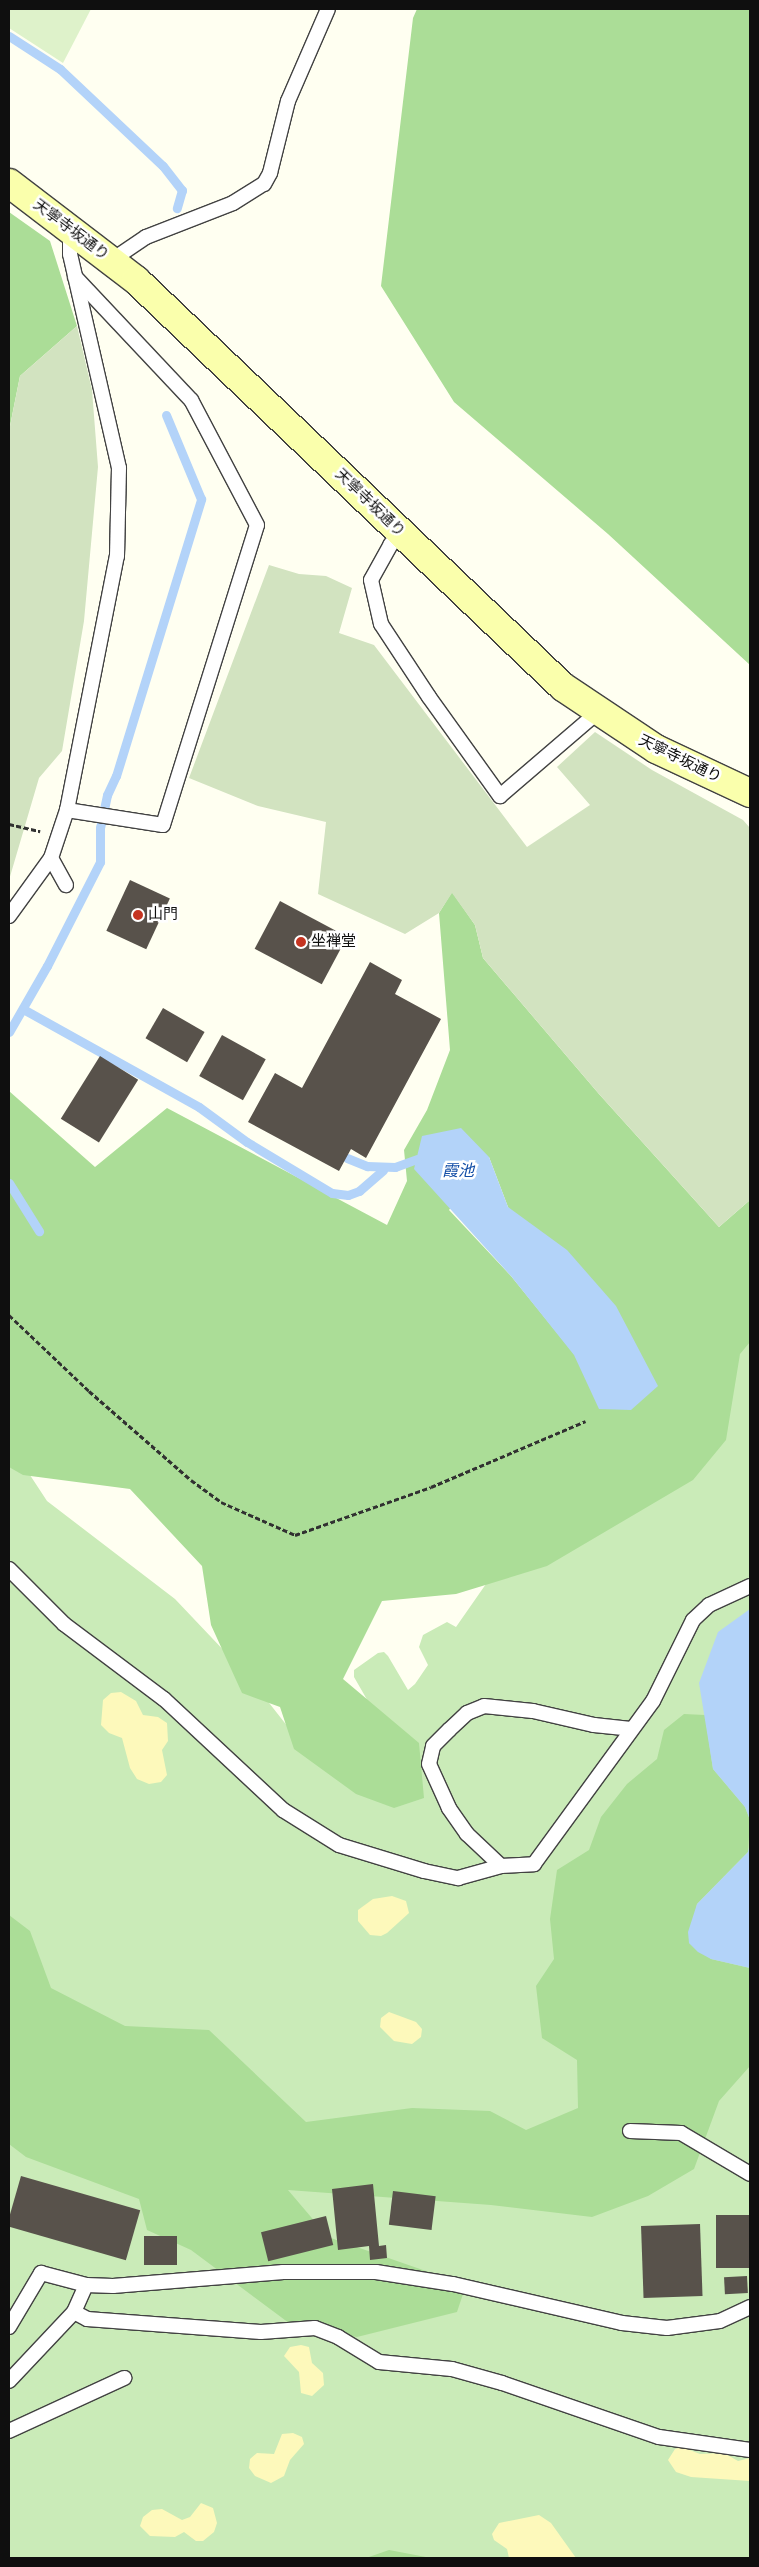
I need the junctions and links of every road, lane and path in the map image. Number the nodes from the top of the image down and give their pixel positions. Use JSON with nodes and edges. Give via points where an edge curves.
{"nodes":[{"id":1,"x":328,"y":9,"type":"edge"},
{"id":2,"x":9,"y":183,"type":"edge"},
{"id":3,"x":70,"y":229,"type":"junction"},
{"id":4,"x":112,"y":260,"type":"junction"},
{"id":5,"x":75,"y":276,"type":"junction"},
{"id":6,"x":402,"y":533,"type":"junction"},
{"id":7,"x":598,"y":712,"type":"junction"},
{"id":8,"x":750,"y":792,"type":"edge"},
{"id":9,"x":67,"y":810,"type":"junction"},
{"id":10,"x":9,"y":824,"type":"edge"},
{"id":11,"x":58,"y":835,"type":"junction"},
{"id":12,"x":51,"y":858,"type":"junction"},
{"id":13,"x":66,"y":885,"type":"dead end"},
{"id":14,"x":9,"y":916,"type":"edge"},
{"id":15,"x":9,"y":1314,"type":"edge"},
{"id":16,"x":586,"y":1421,"type":"dead end"},
{"id":17,"x":9,"y":1569,"type":"edge"},
{"id":18,"x":750,"y":1586,"type":"edge"},
{"id":19,"x":631,"y":1729,"type":"junction"},
{"id":20,"x":501,"y":1866,"type":"junction"},
{"id":21,"x":630,"y":2131,"type":"dead end"},
{"id":22,"x":750,"y":2174,"type":"edge"},
{"id":23,"x":86,"y":2284,"type":"junction"},
{"id":24,"x":750,"y":2307,"type":"edge"},
{"id":25,"x":74,"y":2312,"type":"junction"},
{"id":26,"x":9,"y":2327,"type":"edge"},
{"id":27,"x":124,"y":2378,"type":"dead end"},
{"id":28,"x":9,"y":2382,"type":"edge"},
{"id":29,"x":9,"y":2431,"type":"edge"},
{"id":30,"x":750,"y":2450,"type":"edge"}],
"edges":[{"from":1,"to":4,"type":"lane","via":[[288,100],[270,173],[264,184],[233,203],[146,237]]},
{"from":2,"to":3,"type":"street","name":"天寧寺坂通り"},
{"from":3,"to":4,"type":"street","name":"天寧寺坂通り"},
{"from":3,"to":5,"type":"lane","via":[[70,254]]},
{"from":4,"to":6,"type":"street","name":"天寧寺坂通り","via":[[222,360]]},
{"from":5,"to":9,"type":"lane","via":[[119,468],[117,556]]},
{"from":5,"to":9,"type":"lane","via":[[191,400],[257,525],[163,826]]},
{"from":6,"to":7,"type":"street","name":"天寧寺坂通り","via":[[563,687]]},
{"from":6,"to":7,"type":"lane","via":[[391,544],[371,580],[381,624],[500,796]]},
{"from":7,"to":8,"type":"street","name":"天寧寺坂通り","via":[[656,749]]},
{"from":9,"to":11,"type":"lane"},
{"from":10,"to":11,"type":"path"},
{"from":11,"to":12,"type":"lane"},
{"from":12,"to":13,"type":"lane"},
{"from":12,"to":14,"type":"lane"},
{"from":15,"to":16,"type":"path","via":[[89,1391],[190,1480],[221,1502],[295,1535],[431,1488]]},
{"from":17,"to":20,"type":"lane","via":[[64,1624],[202,1732],[261,1793],[320,1834],[339,1845],[445,1877],[468,1877]]},
{"from":18,"to":19,"type":"lane","via":[[709,1605],[693,1620],[666,1681]]},
{"from":19,"to":20,"type":"lane","via":[[559,1834],[534,1864]]},
{"from":19,"to":20,"type":"lane","via":[[594,1725],[533,1711],[484,1706],[467,1713],[448,1730],[434,1746],[429,1764],[449,1808],[467,1834]]},
{"from":21,"to":22,"type":"lane","via":[[681,2133]]},
{"from":23,"to":24,"type":"lane","via":[[113,2286],[283,2272],[376,2272],[453,2284],[622,2323],[667,2328],[720,2321]]},
{"from":23,"to":25,"type":"lane"},
{"from":23,"to":26,"type":"lane","via":[[41,2273]]},
{"from":25,"to":28,"type":"lane"},
{"from":25,"to":30,"type":"lane","via":[[87,2319],[261,2332],[315,2328],[338,2337],[379,2362],[452,2369],[659,2437]]},
{"from":27,"to":29,"type":"lane"}]}
